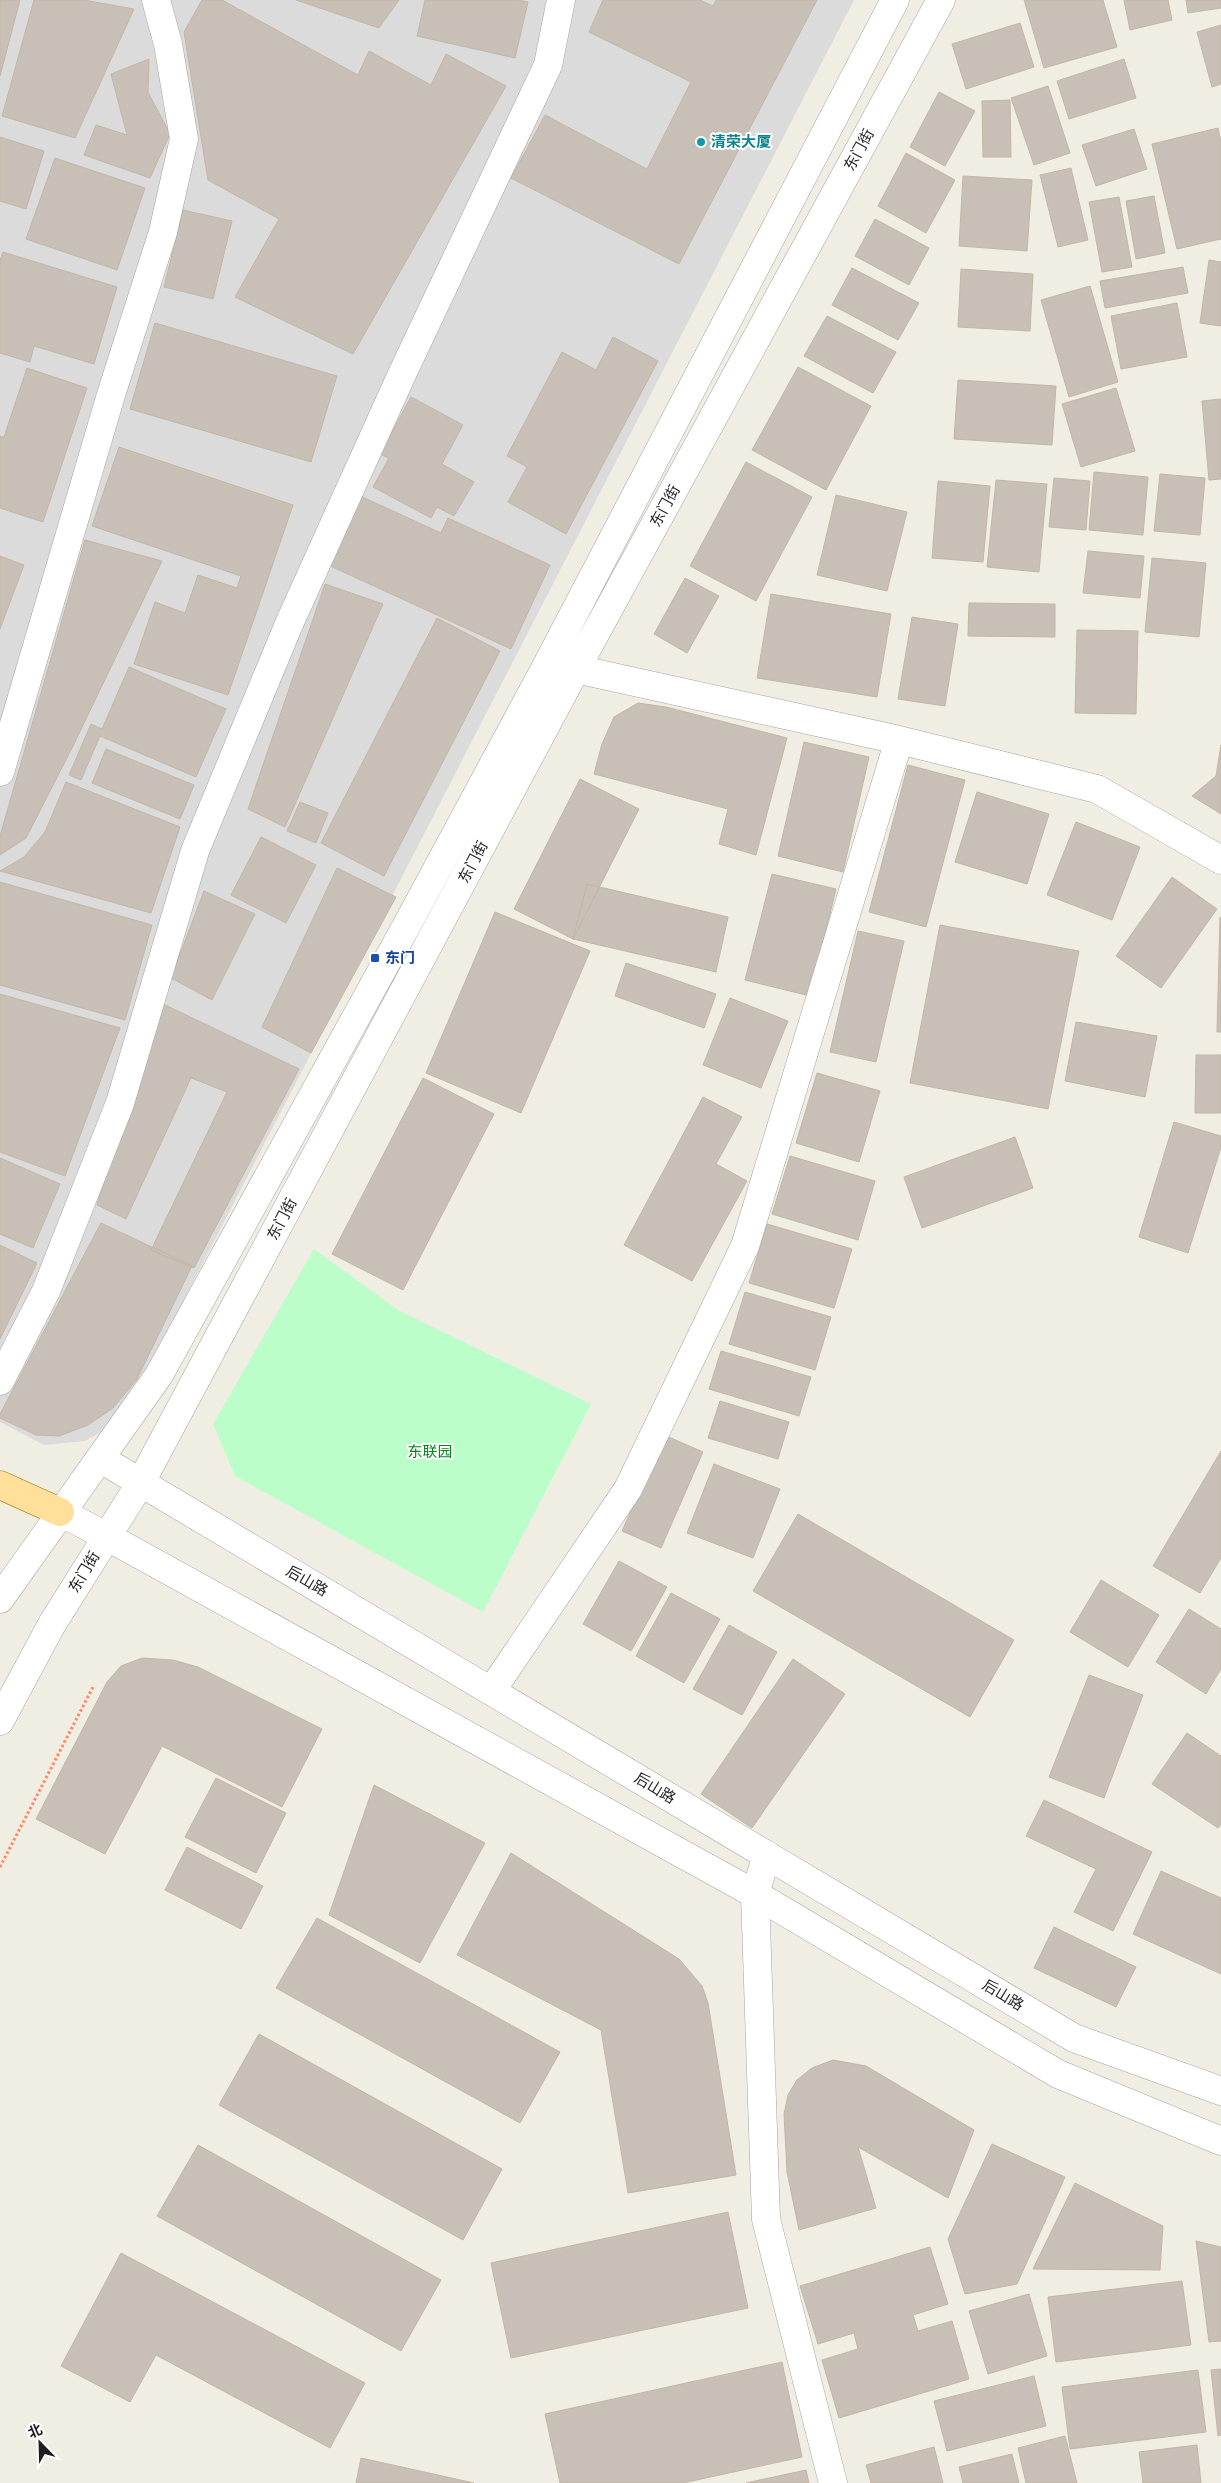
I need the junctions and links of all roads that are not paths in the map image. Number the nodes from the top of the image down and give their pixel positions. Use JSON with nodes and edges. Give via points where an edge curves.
{"nodes":[{"id":1,"x":156,"y":0,"type":"edge"},
{"id":2,"x":561,"y":0,"type":"edge"},
{"id":3,"x":895,"y":0,"type":"edge"},
{"id":4,"x":941,"y":0,"type":"edge"},
{"id":5,"x":547,"y":665,"type":"junction"},
{"id":6,"x":576,"y":669,"type":"junction"},
{"id":7,"x":899,"y":740,"type":"junction"},
{"id":8,"x":0,"y":772,"type":"edge"},
{"id":9,"x":1221,"y":860,"type":"edge"},
{"id":10,"x":0,"y":1381,"type":"edge"},
{"id":11,"x":101,"y":1459,"type":"junction"},
{"id":12,"x":140,"y":1484,"type":"junction"},
{"id":13,"x":0,"y":1485,"type":"edge"},
{"id":14,"x":60,"y":1512,"type":"junction"},
{"id":15,"x":106,"y":1536,"type":"junction"},
{"id":16,"x":0,"y":1599,"type":"edge"},
{"id":17,"x":492,"y":1690,"type":"junction"},
{"id":18,"x":0,"y":1721,"type":"edge"},
{"id":19,"x":767,"y":1855,"type":"junction"},
{"id":20,"x":755,"y":1894,"type":"junction"},
{"id":21,"x":1221,"y":2091,"type":"edge"},
{"id":22,"x":1221,"y":2141,"type":"edge"},
{"id":23,"x":832,"y":2483,"type":"edge"}],
"edges":[{"from":1,"to":8,"type":"street","via":[[168,44],[184,139],[163,232],[110,398]]},
{"from":2,"to":10,"type":"street","via":[[548,65],[403,372],[289,624],[195,851],[120,1103],[46,1291]]},
{"from":3,"to":5,"type":"street","name":"东门街"},
{"from":4,"to":6,"type":"street","name":"东门街"},
{"from":5,"to":6,"type":"street"},
{"from":5,"to":11,"type":"street","name":"东门街","via":[[159,1375]]},
{"from":6,"to":7,"type":"street"},
{"from":6,"to":12,"type":"street","name":"东门街"},
{"from":7,"to":9,"type":"street","via":[[1097,789]]},
{"from":7,"to":17,"type":"street","via":[[744,1246],[628,1489]]},
{"from":11,"to":12,"type":"street","name":"后山路"},
{"from":11,"to":14,"type":"street","name":"东门街"},
{"from":12,"to":15,"type":"street","name":"东门街"},
{"from":12,"to":17,"type":"street","name":"后山路"},
{"from":13,"to":14,"type":"main road"},
{"from":14,"to":15,"type":"street"},
{"from":14,"to":16,"type":"street","name":"东门街"},
{"from":15,"to":18,"type":"street","name":"东门街","via":[[52,1624]]},
{"from":15,"to":20,"type":"street"},
{"from":17,"to":19,"type":"street","name":"后山路"},
{"from":19,"to":20,"type":"street"},
{"from":19,"to":21,"type":"street","name":"后山路","via":[[1074,2038]]},
{"from":20,"to":22,"type":"street","via":[[1058,2074]]},
{"from":20,"to":23,"type":"street","via":[[766,2219]]}]}
